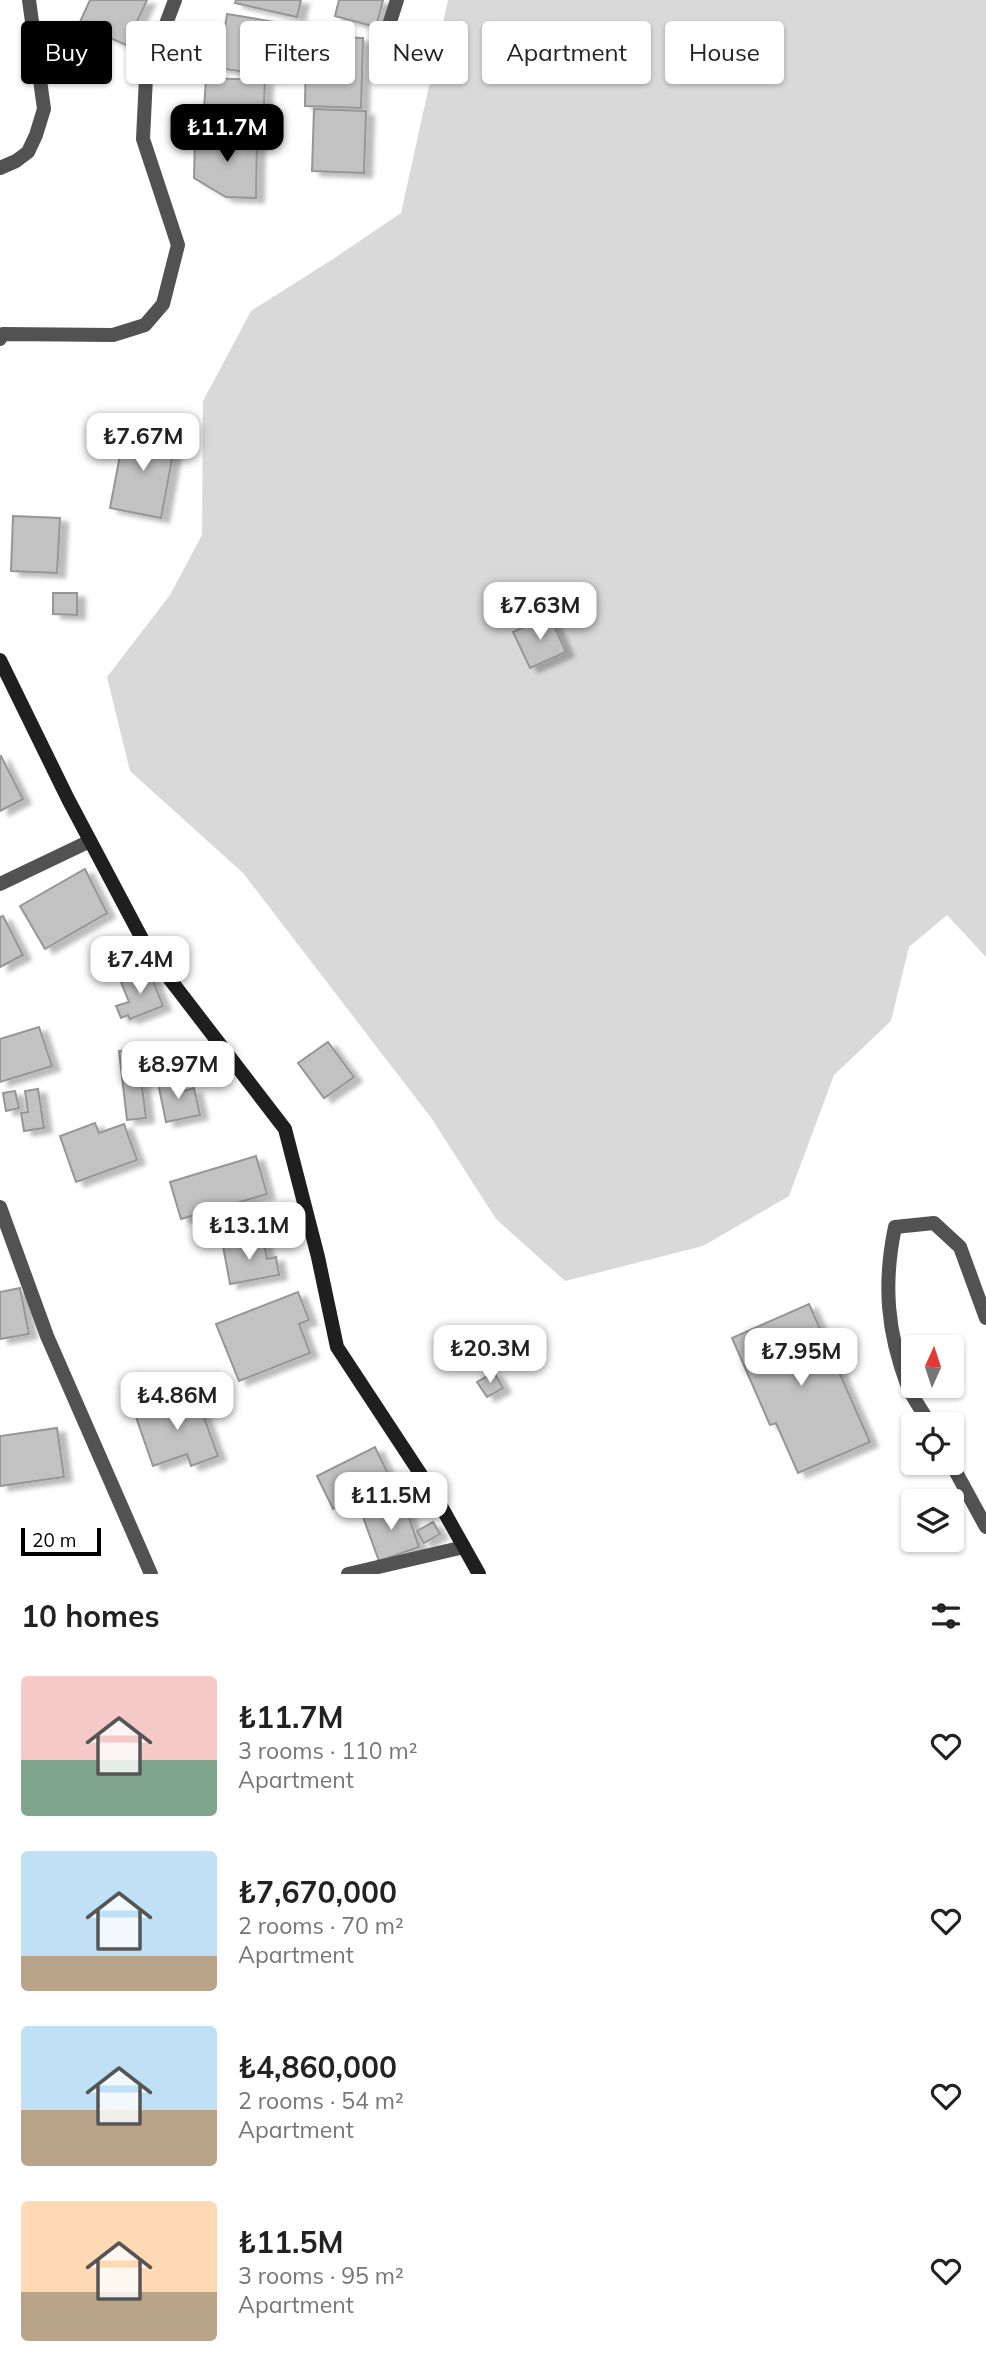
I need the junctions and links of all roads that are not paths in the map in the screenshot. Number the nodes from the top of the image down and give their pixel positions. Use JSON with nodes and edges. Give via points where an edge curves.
{"nodes":[{"id":1,"x":29,"y":0,"type":"edge"},
{"id":2,"x":175,"y":0,"type":"edge"},
{"id":3,"x":397,"y":0,"type":"edge"},
{"id":4,"x":390,"y":21,"type":"edge"},
{"id":5,"x":0,"y":168,"type":"edge"},
{"id":6,"x":0,"y":339,"type":"edge"},
{"id":7,"x":0,"y":660,"type":"edge"},
{"id":8,"x":90,"y":841,"type":"junction"},
{"id":9,"x":0,"y":884,"type":"edge"},
{"id":10,"x":0,"y":1206,"type":"edge"},
{"id":11,"x":986,"y":1318,"type":"edge"},
{"id":12,"x":923,"y":1412,"type":"edge"},
{"id":13,"x":958,"y":1475,"type":"edge"},
{"id":14,"x":986,"y":1527,"type":"edge"},
{"id":15,"x":464,"y":1547,"type":"junction"},
{"id":16,"x":151,"y":1574,"type":"edge"},
{"id":17,"x":348,"y":1574,"type":"edge"},
{"id":18,"x":479,"y":1574,"type":"edge"}],
"edges":[{"from":1,"to":5,"type":"street","via":[[44,109],[28,152]]},
{"from":2,"to":6,"type":"street","via":[[146,77],[143,139],[178,245],[163,304],[145,325],[113,335],[3,334]]},
{"from":3,"to":4,"type":"street"},
{"from":7,"to":8,"type":"main road"},
{"from":8,"to":9,"type":"street"},
{"from":8,"to":15,"type":"main road","via":[[149,952],[285,1129],[337,1347]]},
{"from":10,"to":16,"type":"street","via":[[47,1336]]},
{"from":11,"to":12,"type":"street","via":[[960,1247],[934,1223],[895,1227],[888,1262],[889,1324],[909,1388]]},
{"from":13,"to":14,"type":"street"},
{"from":15,"to":17,"type":"street"},
{"from":15,"to":18,"type":"main road"}]}
